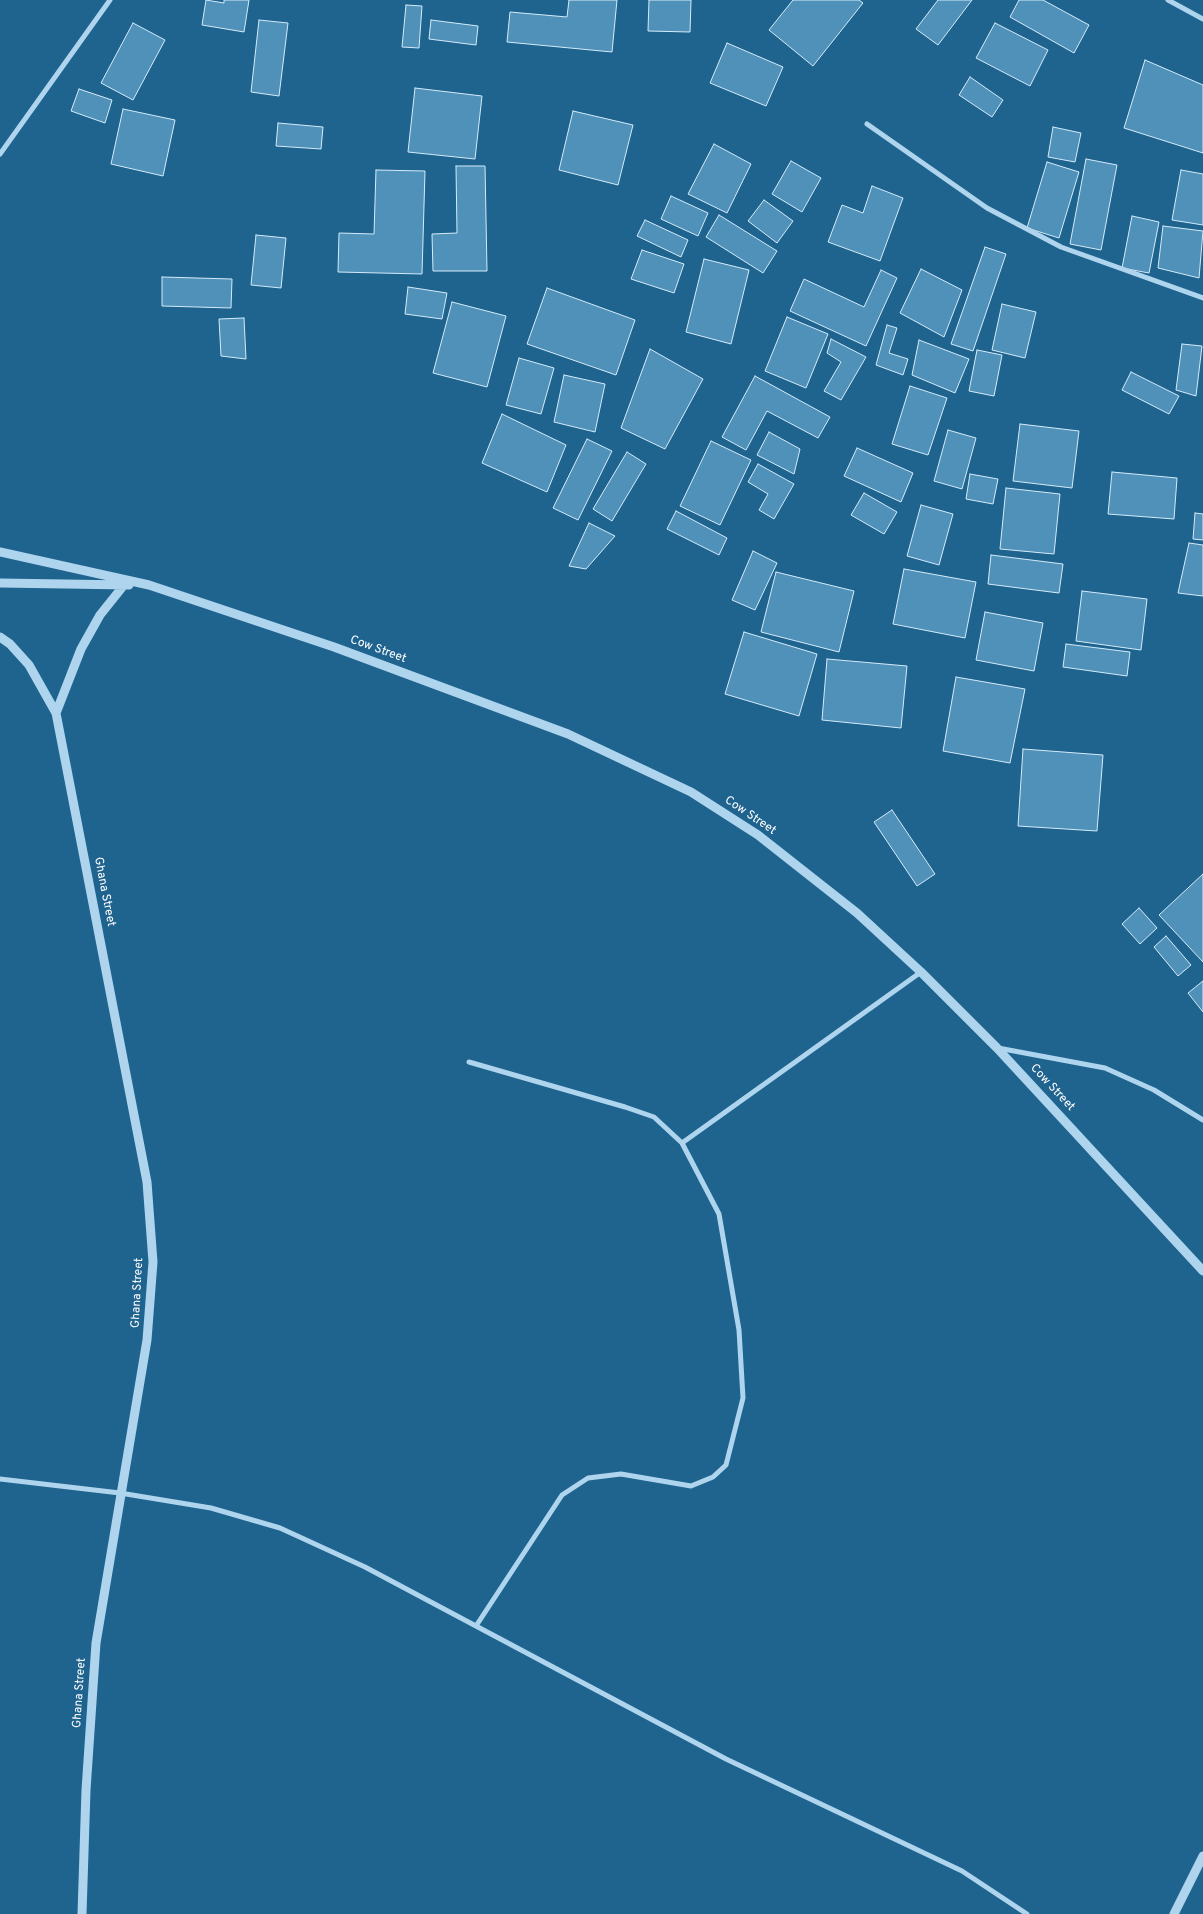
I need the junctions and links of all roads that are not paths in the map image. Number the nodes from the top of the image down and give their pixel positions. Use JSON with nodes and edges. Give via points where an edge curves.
{"nodes":[{"id":1,"x":110,"y":0,"type":"edge"},
{"id":2,"x":1168,"y":0,"type":"edge"},
{"id":3,"x":1203,"y":19,"type":"edge"},
{"id":4,"x":867,"y":124,"type":"dead end"},
{"id":5,"x":0,"y":154,"type":"edge"},
{"id":6,"x":1203,"y":298,"type":"edge"},
{"id":7,"x":0,"y":552,"type":"edge"},
{"id":8,"x":0,"y":583,"type":"edge"},
{"id":9,"x":124,"y":585,"type":"junction"},
{"id":10,"x":149,"y":585,"type":"junction"},
{"id":11,"x":0,"y":636,"type":"edge"},
{"id":12,"x":56,"y":713,"type":"junction"},
{"id":13,"x":921,"y":972,"type":"junction"},
{"id":14,"x":997,"y":1048,"type":"junction"},
{"id":15,"x":469,"y":1062,"type":"dead end"},
{"id":16,"x":1203,"y":1120,"type":"edge"},
{"id":17,"x":682,"y":1144,"type":"junction"},
{"id":18,"x":1203,"y":1271,"type":"edge"},
{"id":19,"x":0,"y":1479,"type":"edge"},
{"id":20,"x":120,"y":1493,"type":"junction"},
{"id":21,"x":476,"y":1626,"type":"junction"},
{"id":22,"x":1203,"y":1856,"type":"edge"},
{"id":23,"x":82,"y":1914,"type":"edge"},
{"id":24,"x":1027,"y":1914,"type":"edge"},
{"id":25,"x":1174,"y":1914,"type":"edge"}],
"edges":[{"from":1,"to":5,"type":"street"},
{"from":2,"to":3,"type":"street"},
{"from":4,"to":6,"type":"street","via":[[987,208],[1061,247]]},
{"from":7,"to":10,"type":"street","name":"Cow Street"},
{"from":8,"to":9,"type":"street","name":"Cow Street"},
{"from":9,"to":10,"type":"street","name":"Cow Street"},
{"from":9,"to":12,"type":"street","via":[[87,637]]},
{"from":10,"to":13,"type":"street","name":"Cow Street","via":[[334,647],[568,734],[691,792],[765,841],[857,913]]},
{"from":11,"to":12,"type":"street","name":"Ghana Street","via":[[29,665]]},
{"from":12,"to":20,"type":"street","name":"Ghana Street","via":[[146,1182],[153,1262],[147,1340]]},
{"from":13,"to":14,"type":"street","name":"Cow Street"},
{"from":13,"to":17,"type":"street"},
{"from":14,"to":16,"type":"street","via":[[1105,1068],[1154,1090]]},
{"from":14,"to":18,"type":"street","name":"Cow Street"},
{"from":15,"to":17,"type":"street","via":[[654,1117]]},
{"from":17,"to":21,"type":"street","via":[[719,1214],[739,1330],[743,1398],[726,1465],[713,1477],[691,1486],[621,1474],[588,1478],[562,1495]]},
{"from":19,"to":20,"type":"street"},
{"from":20,"to":21,"type":"street","via":[[211,1508],[280,1528],[365,1567]]},
{"from":20,"to":23,"type":"street","name":"Ghana Street","via":[[96,1643]]},
{"from":21,"to":24,"type":"street","via":[[726,1759],[962,1871]]},
{"from":22,"to":25,"type":"street"}]}
